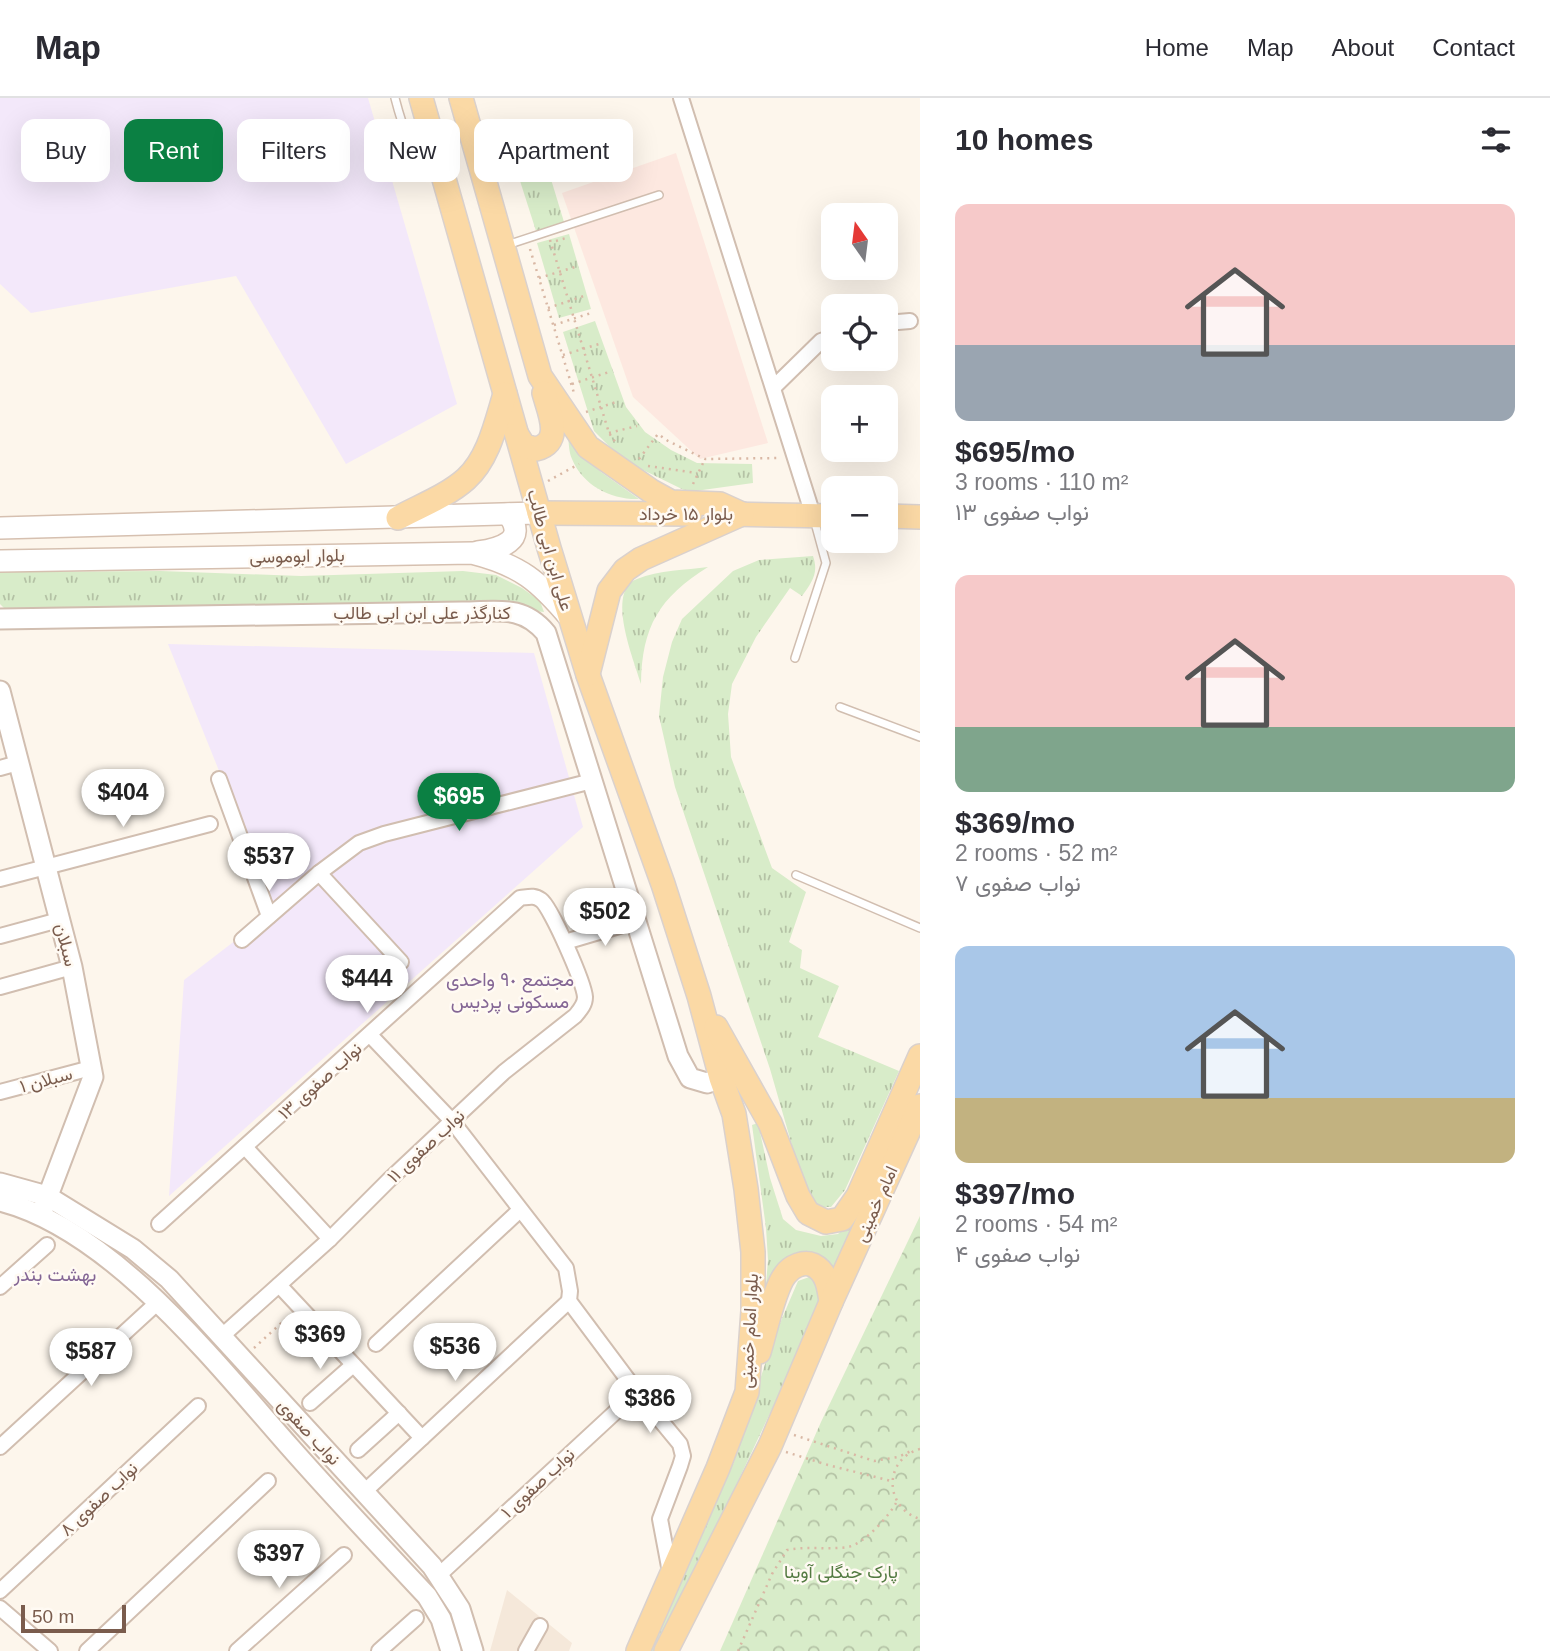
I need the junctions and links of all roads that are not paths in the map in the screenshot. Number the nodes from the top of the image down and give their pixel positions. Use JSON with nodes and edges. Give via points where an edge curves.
{"nodes":[{"id":1,"x":395,"y":98,"type":"edge"},
{"id":2,"x":421,"y":98,"type":"edge"},
{"id":3,"x":461,"y":98,"type":"edge"},
{"id":4,"x":681,"y":98,"type":"edge"},
{"id":5,"x":401,"y":119,"type":"edge"},
{"id":6,"x":427,"y":119,"type":"edge"},
{"id":7,"x":444,"y":182,"type":"edge"},
{"id":8,"x":659,"y":195,"type":"dead end"},
{"id":9,"x":503,"y":246,"type":"junction"},
{"id":10,"x":910,"y":321,"type":"dead end"},
{"id":11,"x":898,"y":322,"type":"edge"},
{"id":12,"x":821,"y":341,"type":"edge"},
{"id":13,"x":540,"y":376,"type":"junction"},
{"id":14,"x":774,"y":387,"type":"junction"},
{"id":15,"x":505,"y":394,"type":"junction"},
{"id":16,"x":517,"y":435,"type":"junction"},
{"id":17,"x":821,"y":511,"type":"edge"},
{"id":18,"x":539,"y":513,"type":"junction"},
{"id":19,"x":508,"y":514,"type":"junction"},
{"id":20,"x":741,"y":514,"type":"junction"},
{"id":21,"x":821,"y":515,"type":"edge"},
{"id":22,"x":898,"y":516,"type":"edge"},
{"id":23,"x":920,"y":516,"type":"edge"},
{"id":24,"x":398,"y":518,"type":"junction"},
{"id":25,"x":0,"y":528,"type":"edge"},
{"id":26,"x":472,"y":553,"type":"junction"},
{"id":27,"x":826,"y":553,"type":"edge"},
{"id":28,"x":0,"y":561,"type":"edge"},
{"id":29,"x":570,"y":618,"type":"junction"},
{"id":30,"x":0,"y":620,"type":"edge"},
{"id":31,"x":796,"y":657,"type":"dead end"},
{"id":32,"x":587,"y":675,"type":"junction"},
{"id":33,"x":0,"y":691,"type":"edge"},
{"id":34,"x":840,"y":707,"type":"dead end"},
{"id":35,"x":920,"y":737,"type":"edge"},
{"id":36,"x":9,"y":766,"type":"edge"},
{"id":37,"x":219,"y":779,"type":"dead end"},
{"id":38,"x":592,"y":781,"type":"junction"},
{"id":39,"x":210,"y":824,"type":"dead end"},
{"id":40,"x":45,"y":869,"type":"junction"},
{"id":41,"x":318,"y":873,"type":"junction"},
{"id":42,"x":796,"y":875,"type":"dead end"},
{"id":43,"x":0,"y":879,"type":"edge"},
{"id":44,"x":269,"y":916,"type":"junction"},
{"id":45,"x":60,"y":920,"type":"junction"},
{"id":46,"x":636,"y":921,"type":"junction"},
{"id":47,"x":920,"y":928,"type":"edge"},
{"id":48,"x":0,"y":936,"type":"edge"},
{"id":49,"x":242,"y":940,"type":"dead end"},
{"id":50,"x":565,"y":942,"type":"junction"},
{"id":51,"x":401,"y":962,"type":"dead end"},
{"id":52,"x":72,"y":967,"type":"junction"},
{"id":53,"x":0,"y":987,"type":"edge"},
{"id":54,"x":699,"y":996,"type":"junction"},
{"id":55,"x":370,"y":1035,"type":"junction"},
{"id":56,"x":920,"y":1056,"type":"edge"},
{"id":57,"x":91,"y":1068,"type":"junction"},
{"id":58,"x":721,"y":1078,"type":"junction"},
{"id":59,"x":0,"y":1093,"type":"edge"},
{"id":60,"x":920,"y":1106,"type":"edge"},
{"id":61,"x":452,"y":1121,"type":"junction"},
{"id":62,"x":245,"y":1147,"type":"junction"},
{"id":63,"x":0,"y":1183,"type":"edge"},
{"id":64,"x":0,"y":1201,"type":"edge"},
{"id":65,"x":44,"y":1205,"type":"junction"},
{"id":66,"x":520,"y":1210,"type":"junction"},
{"id":67,"x":159,"y":1224,"type":"dead end"},
{"id":68,"x":330,"y":1239,"type":"junction"},
{"id":69,"x":47,"y":1245,"type":"dead end"},
{"id":70,"x":279,"y":1285,"type":"junction"},
{"id":71,"x":0,"y":1287,"type":"edge"},
{"id":72,"x":569,"y":1301,"type":"junction"},
{"id":73,"x":831,"y":1302,"type":"junction"},
{"id":74,"x":158,"y":1303,"type":"junction"},
{"id":75,"x":222,"y":1336,"type":"junction"},
{"id":76,"x":376,"y":1344,"type":"dead end"},
{"id":77,"x":205,"y":1352,"type":"junction"},
{"id":78,"x":353,"y":1365,"type":"junction"},
{"id":79,"x":637,"y":1392,"type":"junction"},
{"id":80,"x":747,"y":1392,"type":"junction"},
{"id":81,"x":310,"y":1403,"type":"dead end"},
{"id":82,"x":198,"y":1406,"type":"dead end"},
{"id":83,"x":399,"y":1413,"type":"junction"},
{"id":84,"x":422,"y":1438,"type":"junction"},
{"id":85,"x":3,"y":1439,"type":"edge"},
{"id":86,"x":358,"y":1450,"type":"dead end"},
{"id":87,"x":268,"y":1481,"type":"dead end"},
{"id":88,"x":364,"y":1492,"type":"junction"},
{"id":89,"x":346,"y":1509,"type":"junction"},
{"id":90,"x":344,"y":1555,"type":"dead end"},
{"id":91,"x":439,"y":1575,"type":"junction"},
{"id":92,"x":671,"y":1576,"type":"junction"},
{"id":93,"x":0,"y":1591,"type":"edge"},
{"id":94,"x":0,"y":1608,"type":"edge"},
{"id":95,"x":416,"y":1618,"type":"dead end"},
{"id":96,"x":540,"y":1626,"type":"dead end"},
{"id":97,"x":50,"y":1651,"type":"edge"},
{"id":98,"x":87,"y":1651,"type":"edge"},
{"id":99,"x":237,"y":1651,"type":"edge"},
{"id":100,"x":379,"y":1651,"type":"edge"},
{"id":101,"x":451,"y":1651,"type":"edge"},
{"id":102,"x":473,"y":1651,"type":"edge"},
{"id":103,"x":526,"y":1651,"type":"edge"},
{"id":104,"x":638,"y":1651,"type":"edge"},
{"id":105,"x":666,"y":1651,"type":"edge"}],
"edges":[{"from":1,"to":5,"type":"lane"},
{"from":2,"to":6,"type":"main road","name":"علی ابن ابی طالب"},
{"from":3,"to":9,"type":"main road"},
{"from":4,"to":14,"type":"street"},
{"from":7,"to":15,"type":"main road","name":"علی ابن ابی طالب"},
{"from":8,"to":9,"type":"lane"},
{"from":9,"to":13,"type":"main road"},
{"from":10,"to":11,"type":"street"},
{"from":12,"to":14,"type":"street"},
{"from":13,"to":16,"type":"main road","via":[[553,427],[551,439],[542,448],[530,449]]},
{"from":13,"to":20,"type":"main road","via":[[597,454],[671,502],[720,504]]},
{"from":14,"to":17,"type":"street","via":[[795,457]]},
{"from":15,"to":16,"type":"main road","name":"علی ابن ابی طالب"},
{"from":15,"to":24,"type":"main road","via":[[490,443],[476,468],[448,491]]},
{"from":16,"to":18,"type":"main road","name":"علی ابن ابی طالب"},
{"from":18,"to":19,"type":"main road","name":"بلوار ابوموسی"},
{"from":18,"to":20,"type":"main road","name":"بلوار ۱۵ خرداد"},
{"from":18,"to":29,"type":"main road","name":"علی ابن ابی طالب"},
{"from":19,"to":24,"type":"main road","name":"بلوار ابوموسی"},
{"from":19,"to":26,"type":"main road","via":[[515,534],[508,544]]},
{"from":20,"to":21,"type":"main road","name":"بلوار ۱۵ خرداد"},
{"from":20,"to":32,"type":"main road","via":[[625,570],[609,592]]},
{"from":22,"to":23,"type":"main road"},
{"from":24,"to":25,"type":"main road","name":"بلوار ابوموسی"},
{"from":26,"to":28,"type":"main road","name":"بلوار ابوموسی"},
{"from":26,"to":29,"type":"main road","name":"بلوار ابوموسی","via":[[503,560],[528,576]]},
{"from":27,"to":31,"type":"lane"},
{"from":29,"to":32,"type":"main road","name":"علی ابن ابی طالب"},
{"from":30,"to":38,"type":"street","name":"کنارگذر علی ابن ابی طالب","via":[[519,612],[536,620],[546,633]]},
{"from":32,"to":54,"type":"main road","name":"علی ابن ابی طالب"},
{"from":33,"to":36,"type":"street","name":"سبلان"},
{"from":34,"to":35,"type":"lane"},
{"from":36,"to":40,"type":"street","name":"سبلان"},
{"from":37,"to":44,"type":"street"},
{"from":38,"to":41,"type":"street","via":[[384,834],[359,843]]},
{"from":38,"to":46,"type":"street","name":"کنارگذر علی ابن ابی طالب"},
{"from":39,"to":40,"type":"street"},
{"from":40,"to":43,"type":"street"},
{"from":40,"to":45,"type":"street","name":"سبلان"},
{"from":41,"to":44,"type":"street"},
{"from":41,"to":51,"type":"street"},
{"from":42,"to":47,"type":"lane"},
{"from":44,"to":49,"type":"street"},
{"from":45,"to":48,"type":"street"},
{"from":45,"to":52,"type":"street","name":"سبلان"},
{"from":46,"to":50,"type":"street"},
{"from":46,"to":58,"type":"street","name":"کنارگذر علی ابن ابی طالب","via":[[678,1056],[691,1079],[706,1083]]},
{"from":50,"to":55,"type":"street","name":"نواب صفوی ۱۳","via":[[544,902],[532,896],[520,898]]},
{"from":50,"to":61,"type":"street","name":"نواب صفوی ۱۱","via":[[585,995],[583,1006]]},
{"from":52,"to":53,"type":"street"},
{"from":52,"to":57,"type":"street","name":"سبلان"},
{"from":54,"to":56,"type":"main road","via":[[770,1123],[798,1196],[808,1213],[826,1222],[842,1219],[858,1196]]},
{"from":54,"to":58,"type":"main road","name":"بلوار امام خمینی"},
{"from":55,"to":61,"type":"street"},
{"from":55,"to":62,"type":"street","name":"نواب صفوی ۱۳"},
{"from":57,"to":59,"type":"street","name":"سبلان ۱"},
{"from":57,"to":65,"type":"street","name":"سبلان","via":[[93,1077]]},
{"from":58,"to":80,"type":"main road","name":"بلوار امام خمینی","via":[[738,1135],[753,1252],[754,1311]]},
{"from":60,"to":73,"type":"main road","name":"امام خمینی"},
{"from":61,"to":66,"type":"street"},
{"from":61,"to":68,"type":"street","name":"نواب صفوی ۱۱"},
{"from":62,"to":67,"type":"street","name":"نواب صفوی ۱۳"},
{"from":62,"to":68,"type":"street"},
{"from":63,"to":65,"type":"street","name":"نواب صفوی"},
{"from":64,"to":65,"type":"street","name":"نواب صفوی"},
{"from":65,"to":74,"type":"street","name":"نواب صفوی","via":[[55,1222],[98,1251]]},
{"from":65,"to":75,"type":"street","name":"نواب صفوی","via":[[133,1249],[169,1279]]},
{"from":66,"to":72,"type":"street","via":[[566,1268]]},
{"from":66,"to":76,"type":"street"},
{"from":68,"to":70,"type":"street","name":"نواب صفوی ۱۱"},
{"from":69,"to":71,"type":"street"},
{"from":70,"to":75,"type":"street","name":"نواب صفوی ۱۱"},
{"from":70,"to":78,"type":"street"},
{"from":72,"to":79,"type":"street"},
{"from":72,"to":84,"type":"street"},
{"from":73,"to":80,"type":"main road","via":[[820,1269],[807,1262],[785,1274]]},
{"from":73,"to":105,"type":"main road","via":[[773,1438]]},
{"from":74,"to":77,"type":"street","name":"نواب صفوی"},
{"from":74,"to":85,"type":"street"},
{"from":75,"to":77,"type":"street"},
{"from":75,"to":88,"type":"street","name":"نواب صفوی"},
{"from":77,"to":89,"type":"street","name":"نواب صفوی"},
{"from":78,"to":81,"type":"street"},
{"from":78,"to":83,"type":"street"},
{"from":79,"to":91,"type":"street","name":"نواب صفوی ۱"},
{"from":79,"to":92,"type":"street","via":[[680,1444],[683,1456],[660,1519]]},
{"from":80,"to":92,"type":"main road","name":"بلوار امام خمینی"},
{"from":82,"to":93,"type":"street","name":"نواب صفوی ۸"},
{"from":83,"to":84,"type":"street"},
{"from":83,"to":86,"type":"street"},
{"from":84,"to":88,"type":"street"},
{"from":87,"to":98,"type":"street"},
{"from":88,"to":89,"type":"street"},
{"from":88,"to":91,"type":"street","name":"نواب صفوی"},
{"from":89,"to":101,"type":"street","name":"نواب صفوی","via":[[433,1604]]},
{"from":90,"to":99,"type":"street"},
{"from":91,"to":102,"type":"street","name":"نواب صفوی","via":[[460,1609]]},
{"from":92,"to":104,"type":"main road","name":"بلوار امام خمینی"},
{"from":94,"to":97,"type":"street"},
{"from":95,"to":100,"type":"street"},
{"from":96,"to":103,"type":"street"}]}
